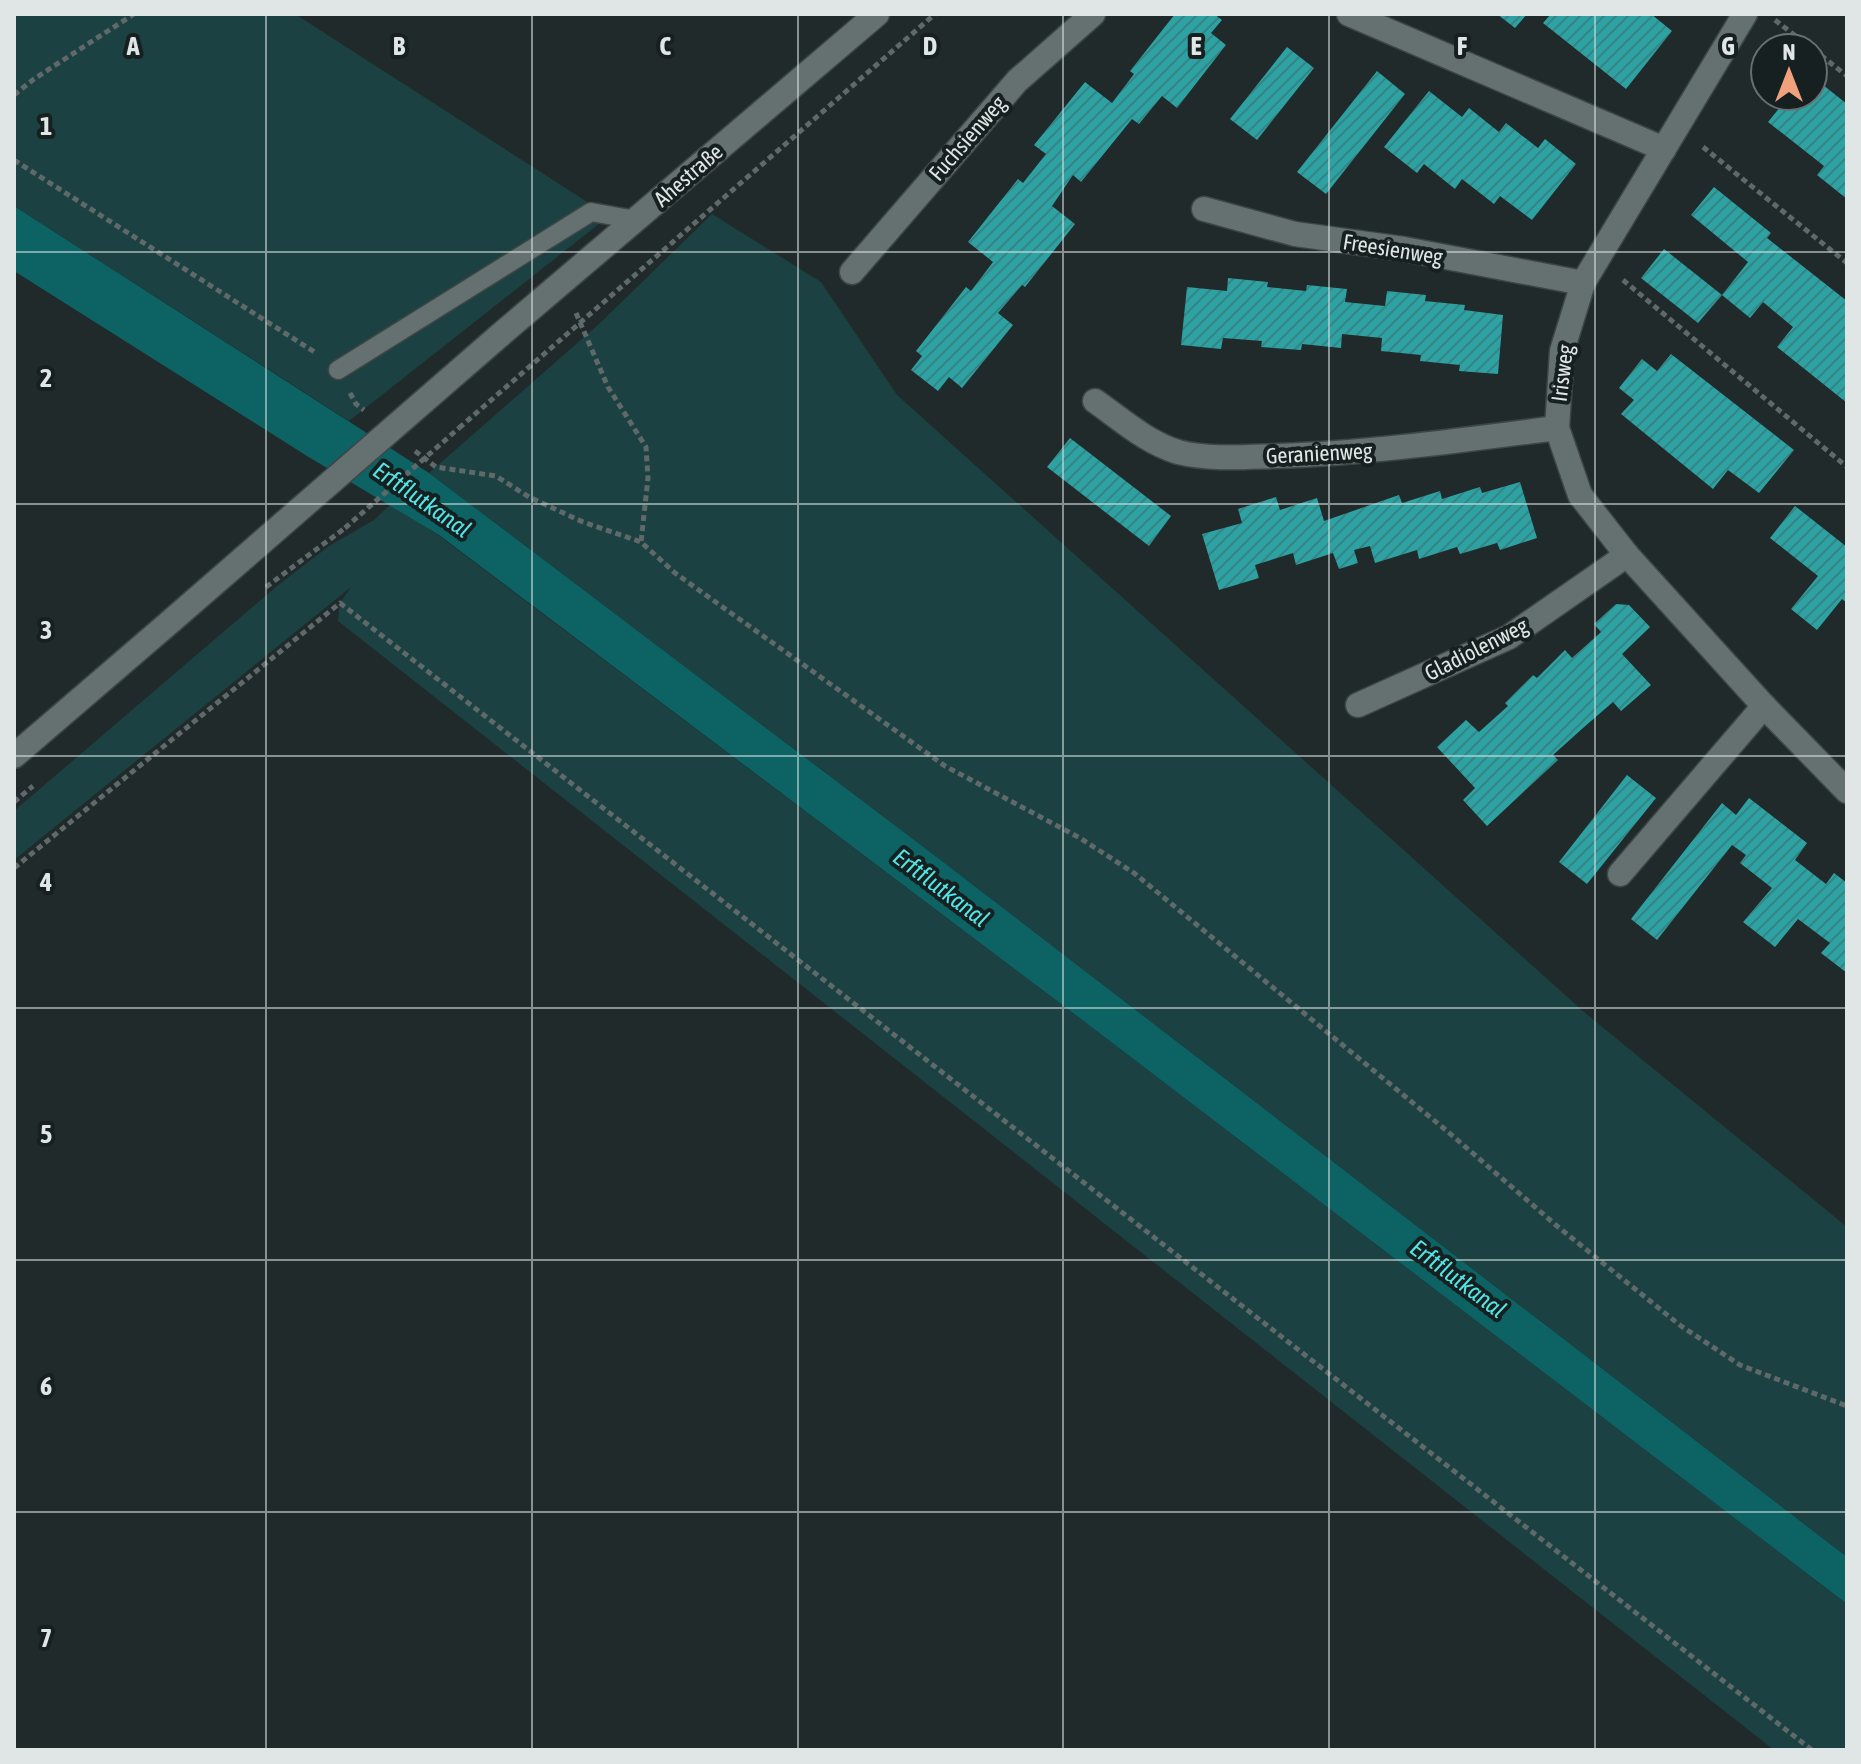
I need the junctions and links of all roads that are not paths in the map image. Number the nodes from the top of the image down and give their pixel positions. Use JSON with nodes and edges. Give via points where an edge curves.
{"nodes":[{"id":1,"x":877,"y":14,"type":"edge"},
{"id":2,"x":1093,"y":14,"type":"edge"},
{"id":3,"x":1349,"y":14,"type":"edge"},
{"id":4,"x":1745,"y":14,"type":"edge"},
{"id":5,"x":1664,"y":149,"type":"junction"},
{"id":6,"x":1204,"y":209,"type":"dead end"},
{"id":7,"x":636,"y":220,"type":"junction"},
{"id":8,"x":852,"y":272,"type":"dead end"},
{"id":9,"x":1583,"y":283,"type":"junction"},
{"id":10,"x":338,"y":370,"type":"road end"},
{"id":11,"x":1095,"y":401,"type":"dead end"},
{"id":12,"x":1557,"y":428,"type":"junction"},
{"id":13,"x":1627,"y":555,"type":"junction"},
{"id":14,"x":1358,"y":705,"type":"dead end"},
{"id":15,"x":1764,"y":706,"type":"junction"},
{"id":16,"x":14,"y":756,"type":"edge"},
{"id":17,"x":1847,"y":791,"type":"edge"},
{"id":18,"x":1620,"y":874,"type":"dead end"}],
"edges":[{"from":1,"to":7,"type":"street","name":"Ahestraße"},
{"from":2,"to":8,"type":"street","name":"Fuchsienweg","via":[[1017,81]]},
{"from":3,"to":5,"type":"street"},
{"from":4,"to":5,"type":"street","name":"Irisweg"},
{"from":5,"to":9,"type":"street","name":"Irisweg"},
{"from":6,"to":9,"type":"street","name":"Freesienweg","via":[[1295,234]]},
{"from":7,"to":10,"type":"lane","via":[[591,212]]},
{"from":7,"to":16,"type":"street","name":"Ahestraße","bridge":true},
{"from":9,"to":12,"type":"street","name":"Irisweg","via":[[1562,351]]},
{"from":11,"to":12,"type":"street","name":"Geranienweg","via":[[1151,442],[1210,456],[1394,448]]},
{"from":12,"to":13,"type":"street","name":"Irisweg","via":[[1580,495]]},
{"from":13,"to":14,"type":"street","name":"Gladiolenweg","via":[[1509,637]]},
{"from":13,"to":15,"type":"street","name":"Irisweg"},
{"from":15,"to":17,"type":"street","name":"Irisweg"},
{"from":15,"to":18,"type":"street"}]}
